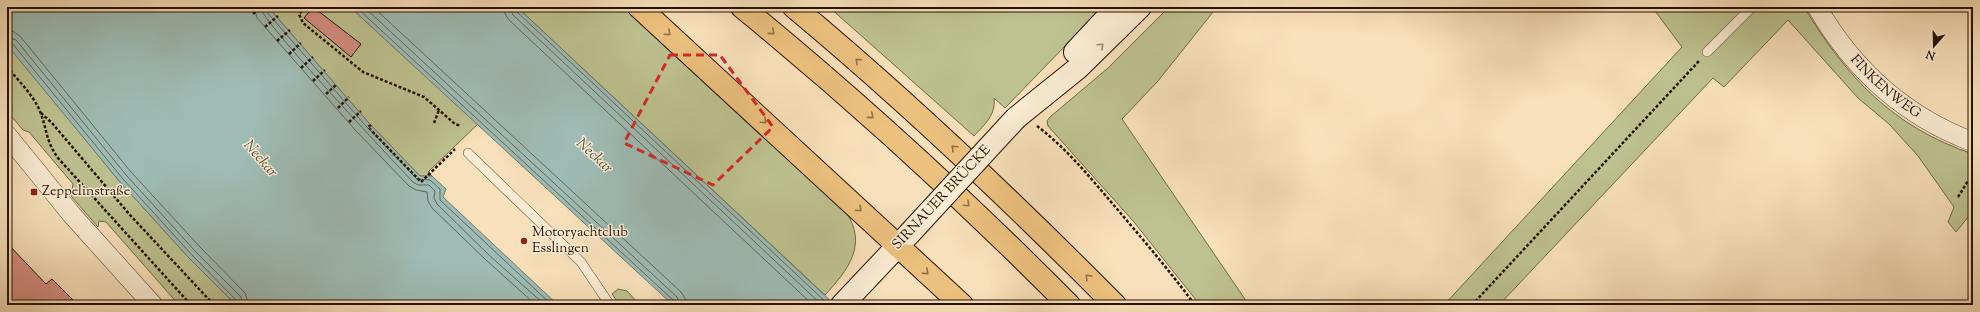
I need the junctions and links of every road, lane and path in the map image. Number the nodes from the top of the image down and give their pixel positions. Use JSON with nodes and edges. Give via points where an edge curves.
{"nodes":[{"id":1,"x":261,"y":7,"type":"edge"},
{"id":2,"x":305,"y":7,"type":"edge"},
{"id":3,"x":639,"y":7,"type":"edge"},
{"id":4,"x":742,"y":7,"type":"edge"},
{"id":5,"x":794,"y":7,"type":"edge"},
{"id":6,"x":808,"y":7,"type":"edge"},
{"id":7,"x":1117,"y":7,"type":"edge"},
{"id":8,"x":1140,"y":7,"type":"edge"},
{"id":9,"x":1752,"y":7,"type":"edge"},
{"id":10,"x":1817,"y":7,"type":"edge"},
{"id":11,"x":253,"y":14,"type":"dead end"},
{"id":12,"x":278,"y":16,"type":"dead end"},
{"id":13,"x":265,"y":27,"type":"dead end"},
{"id":14,"x":290,"y":30,"type":"dead end"},
{"id":15,"x":277,"y":41,"type":"dead end"},
{"id":16,"x":301,"y":43,"type":"dead end"},
{"id":17,"x":839,"y":44,"type":"junction"},
{"id":18,"x":1707,"y":52,"type":"joint"},
{"id":19,"x":289,"y":54,"type":"dead end"},
{"id":20,"x":313,"y":56,"type":"dead end"},
{"id":21,"x":7,"y":67,"type":"edge"},
{"id":22,"x":301,"y":68,"type":"dead end"},
{"id":23,"x":325,"y":70,"type":"dead end"},
{"id":24,"x":313,"y":82,"type":"dead end"},
{"id":25,"x":337,"y":84,"type":"dead end"},
{"id":26,"x":326,"y":94,"type":"dead end"},
{"id":27,"x":349,"y":98,"type":"dead end"},
{"id":28,"x":338,"y":108,"type":"dead end"},
{"id":29,"x":439,"y":110,"type":"junction"},
{"id":30,"x":361,"y":111,"type":"dead end"},
{"id":31,"x":41,"y":113,"type":"junction"},
{"id":32,"x":1026,"y":121,"type":"junction"},
{"id":33,"x":349,"y":122,"type":"dead end"},
{"id":34,"x":434,"y":123,"type":"dead end"},
{"id":35,"x":371,"y":125,"type":"dead end"},
{"id":36,"x":461,"y":126,"type":"dead end"},
{"id":37,"x":7,"y":135,"type":"edge"},
{"id":38,"x":1973,"y":142,"type":"edge"},
{"id":39,"x":468,"y":154,"type":"dead end"},
{"id":40,"x":444,"y":160,"type":"dead end"},
{"id":41,"x":1973,"y":173,"type":"edge"},
{"id":42,"x":1958,"y":197,"type":"dead end"},
{"id":43,"x":903,"y":240,"type":"junction"},
{"id":44,"x":153,"y":305,"type":"edge"},
{"id":45,"x":191,"y":305,"type":"edge"},
{"id":46,"x":214,"y":305,"type":"edge"},
{"id":47,"x":610,"y":305,"type":"edge"},
{"id":48,"x":842,"y":305,"type":"edge"},
{"id":49,"x":962,"y":305,"type":"edge"},
{"id":50,"x":1069,"y":305,"type":"edge"},
{"id":51,"x":1116,"y":305,"type":"edge"},
{"id":52,"x":1195,"y":305,"type":"edge"},
{"id":53,"x":1472,"y":305,"type":"edge"}],
"edges":[{"from":1,"to":11,"type":"path"},
{"from":2,"to":29,"type":"path","via":[[299,14],[302,23],[363,72],[424,96]]},
{"from":3,"to":43,"type":"highway","one_way":true},
{"from":4,"to":50,"type":"highway","one_way":true,"via":[[909,150]]},
{"from":5,"to":17,"type":"highway"},
{"from":6,"to":17,"type":"highway"},
{"from":7,"to":32,"type":"main road","name":"SIRNAUER BRÜCKE"},
{"from":32,"to":8,"type":"main road","name":"SIRNAUER BRÜCKE","one_way":true},
{"from":9,"to":18,"type":"lane"},
{"from":10,"to":38,"type":"street","name":"FINKENWEG","via":[[1847,52],[1893,98],[1934,125]]},
{"from":12,"to":13,"type":"path"},
{"from":14,"to":15,"type":"path"},
{"from":16,"to":19,"type":"path"},
{"from":51,"to":17,"type":"highway","one_way":true,"via":[[1019,208]]},
{"from":18,"to":53,"type":"path"},
{"from":20,"to":22,"type":"path"},
{"from":21,"to":31,"type":"path"},
{"from":23,"to":24,"type":"path"},
{"from":25,"to":26,"type":"path"},
{"from":27,"to":28,"type":"path"},
{"from":29,"to":34,"type":"path"},
{"from":29,"to":36,"type":"path","via":[[454,124]]},
{"from":30,"to":33,"type":"path"},
{"from":31,"to":45,"type":"path","via":[[47,139],[58,158]]},
{"from":31,"to":46,"type":"path","via":[[130,215]]},
{"from":32,"to":43,"type":"main road","name":"SIRNAUER BRÜCKE","bridge":true},
{"from":32,"to":52,"type":"path","via":[[1058,143],[1087,174]]},
{"from":35,"to":40,"type":"path","via":[[368,127],[421,182]]},
{"from":37,"to":44,"type":"street","via":[[72,215]]},
{"from":39,"to":47,"type":"lane","via":[[581,262]]},
{"from":41,"to":42,"type":"path"},
{"from":43,"to":48,"type":"main road","name":"SIRNAUER BRÜCKE"},
{"from":43,"to":49,"type":"highway","one_way":true}]}
